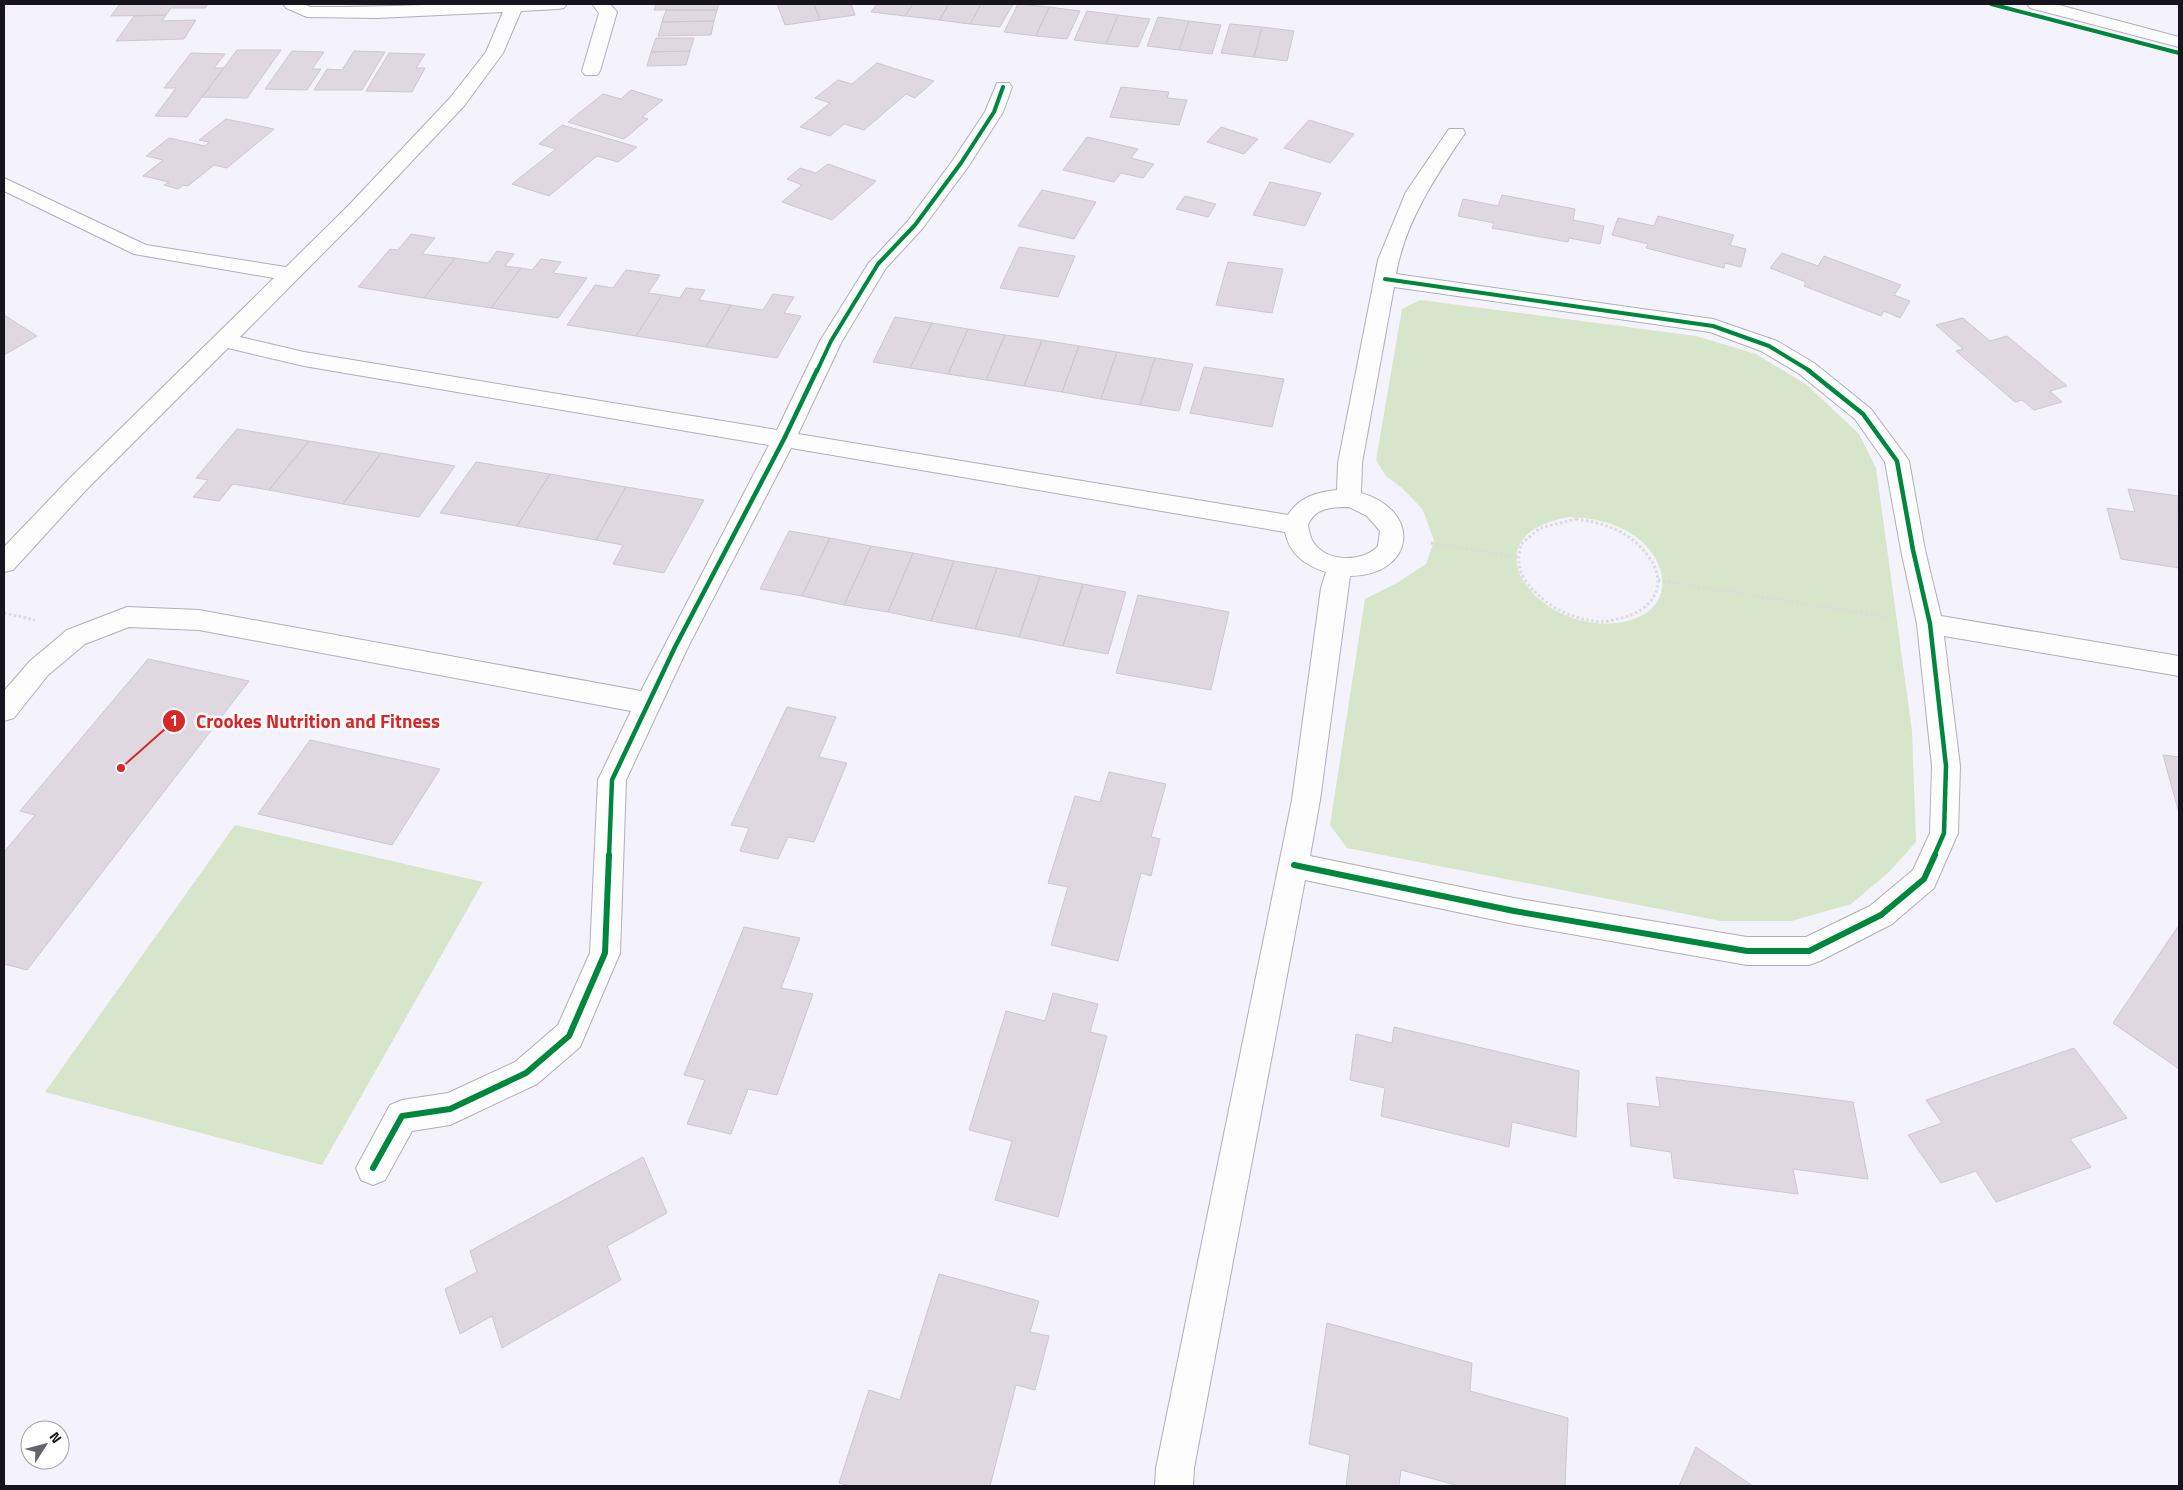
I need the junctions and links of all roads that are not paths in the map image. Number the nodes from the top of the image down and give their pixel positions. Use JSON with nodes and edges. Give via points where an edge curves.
{"nodes":[{"id":1,"x":292,"y":4,"type":"edge"},
{"id":2,"x":558,"y":4,"type":"edge"},
{"id":3,"x":601,"y":4,"type":"edge"},
{"id":4,"x":2036,"y":4,"type":"edge"},
{"id":5,"x":515,"y":5,"type":"edge"},
{"id":6,"x":2179,"y":42,"type":"edge"},
{"id":7,"x":591,"y":71,"type":"dead end"},
{"id":8,"x":1003,"y":86,"type":"dead end"},
{"id":9,"x":1456,"y":133,"type":"dead end"},
{"id":10,"x":4,"y":184,"type":"edge"},
{"id":11,"x":291,"y":274,"type":"junction"},
{"id":12,"x":1385,"y":278,"type":"junction"},
{"id":13,"x":224,"y":340,"type":"junction"},
{"id":14,"x":784,"y":439,"type":"junction"},
{"id":15,"x":1349,"y":498,"type":"junction"},
{"id":16,"x":1296,"y":526,"type":"junction"},
{"id":17,"x":4,"y":563,"type":"edge"},
{"id":18,"x":1340,"y":566,"type":"junction"},
{"id":19,"x":1930,"y":624,"type":"junction"},
{"id":20,"x":2179,"y":666,"type":"edge"},
{"id":21,"x":649,"y":703,"type":"junction"},
{"id":22,"x":4,"y":710,"type":"edge"},
{"id":23,"x":1294,"y":865,"type":"junction"},
{"id":24,"x":373,"y":1168,"type":"dead end"},
{"id":25,"x":1174,"y":1486,"type":"edge"}],
"edges":[{"from":1,"to":5,"type":"street","via":[[307,12],[377,13]]},
{"from":2,"to":5,"type":"street"},
{"from":3,"to":7,"type":"street","via":[[608,16]]},
{"from":4,"to":6,"type":"street"},
{"from":5,"to":11,"type":"street","via":[[494,53],[457,102]]},
{"from":8,"to":14,"type":"street","via":[[994,112],[961,163],[915,226],[878,264],[831,341]]},
{"from":9,"to":12,"type":"street","via":[[1416,192],[1388,260]]},
{"from":10,"to":11,"type":"street","via":[[142,250]]},
{"from":11,"to":13,"type":"street"},
{"from":12,"to":15,"type":"street","via":[[1350,463]]},
{"from":12,"to":19,"type":"street","via":[[1713,326],[1769,346],[1806,368],[1863,414],[1897,461]]},
{"from":13,"to":14,"type":"street","via":[[304,358]]},
{"from":13,"to":17,"type":"street","via":[[78,484]]},
{"from":14,"to":16,"type":"street"},
{"from":14,"to":21,"type":"street"},
{"from":15,"to":16,"type":"street","via":[[1314,503],[1303,511]]},
{"from":15,"to":18,"type":"street","via":[[1377,509],[1387,520],[1393,537],[1388,552],[1372,564],[1350,568]]},
{"from":16,"to":18,"type":"street","via":[[1302,546],[1311,556],[1326,564]]},
{"from":18,"to":23,"type":"street","via":[[1334,588],[1306,800]]},
{"from":19,"to":20,"type":"street"},
{"from":19,"to":23,"type":"street","via":[[1946,766],[1944,833],[1924,879],[1881,915],[1809,951],[1747,952],[1514,911]]},
{"from":21,"to":22,"type":"street","via":[[199,620],[127,617],[76,637],[40,668]]},
{"from":21,"to":24,"type":"street","via":[[612,780],[605,953],[570,1036],[526,1073],[459,1105],[402,1116]]},
{"from":23,"to":25,"type":"street"}]}
